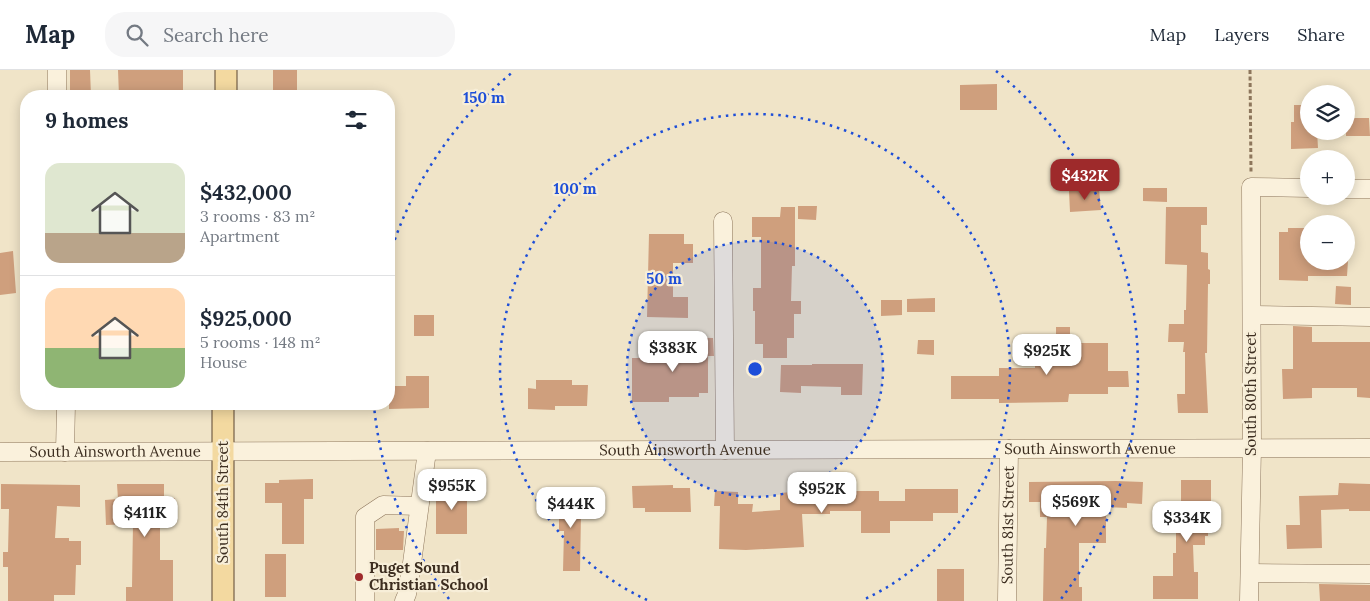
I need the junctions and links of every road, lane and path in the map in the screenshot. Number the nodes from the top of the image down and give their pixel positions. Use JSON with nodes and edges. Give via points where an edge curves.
{"nodes":[{"id":1,"x":57,"y":70,"type":"edge"},
{"id":2,"x":226,"y":70,"type":"edge"},
{"id":3,"x":1250,"y":70,"type":"edge"},
{"id":4,"x":57,"y":90,"type":"edge"},
{"id":5,"x":226,"y":90,"type":"edge"},
{"id":6,"x":1251,"y":187,"type":"junction"},
{"id":7,"x":1300,"y":188,"type":"edge"},
{"id":8,"x":1355,"y":188,"type":"edge"},
{"id":9,"x":1370,"y":189,"type":"edge"},
{"id":10,"x":723,"y":221,"type":"dead end"},
{"id":11,"x":1252,"y":315,"type":"junction"},
{"id":12,"x":1370,"y":316,"type":"edge"},
{"id":13,"x":66,"y":410,"type":"edge"},
{"id":14,"x":223,"y":410,"type":"edge"},
{"id":15,"x":1252,"y":447,"type":"junction"},
{"id":16,"x":1370,"y":448,"type":"edge"},
{"id":17,"x":1009,"y":449,"type":"junction"},
{"id":18,"x":725,"y":450,"type":"junction"},
{"id":19,"x":428,"y":451,"type":"junction"},
{"id":20,"x":0,"y":452,"type":"edge"},
{"id":21,"x":65,"y":452,"type":"junction"},
{"id":22,"x":223,"y":452,"type":"junction"},
{"id":23,"x":419,"y":506,"type":"junction"},
{"id":24,"x":1250,"y":573,"type":"junction"},
{"id":25,"x":1370,"y":574,"type":"edge"},
{"id":26,"x":223,"y":601,"type":"edge"},
{"id":27,"x":365,"y":601,"type":"edge"},
{"id":28,"x":404,"y":601,"type":"edge"},
{"id":29,"x":1006,"y":601,"type":"edge"},
{"id":30,"x":1249,"y":601,"type":"edge"}],
"edges":[{"from":1,"to":4,"type":"street"},
{"from":2,"to":5,"type":"main road"},
{"from":3,"to":6,"type":"path"},
{"from":6,"to":7,"type":"street"},
{"from":6,"to":11,"type":"street","name":"South 80th Street"},
{"from":8,"to":9,"type":"street"},
{"from":10,"to":18,"type":"street"},
{"from":11,"to":12,"type":"street"},
{"from":11,"to":15,"type":"street","name":"South 80th Street"},
{"from":13,"to":21,"type":"street"},
{"from":14,"to":22,"type":"main road","name":"South 84th Street"},
{"from":15,"to":16,"type":"street","name":"South Ainsworth Avenue"},
{"from":15,"to":17,"type":"street","name":"South Ainsworth Avenue"},
{"from":15,"to":24,"type":"street","name":"South 80th Street"},
{"from":17,"to":18,"type":"street","name":"South Ainsworth Avenue"},
{"from":17,"to":29,"type":"street","name":"South 81st Street"},
{"from":18,"to":19,"type":"street","name":"South Ainsworth Avenue"},
{"from":19,"to":22,"type":"street","name":"South Ainsworth Avenue"},
{"from":19,"to":23,"type":"street"},
{"from":20,"to":21,"type":"street","name":"South Ainsworth Avenue"},
{"from":21,"to":22,"type":"street","name":"South Ainsworth Avenue"},
{"from":22,"to":26,"type":"main road","name":"South 84th Street"},
{"from":23,"to":27,"type":"street","via":[[383,505],[365,517]]},
{"from":23,"to":28,"type":"street"},
{"from":24,"to":25,"type":"street"},
{"from":24,"to":30,"type":"street","name":"South 80th Street"}]}
